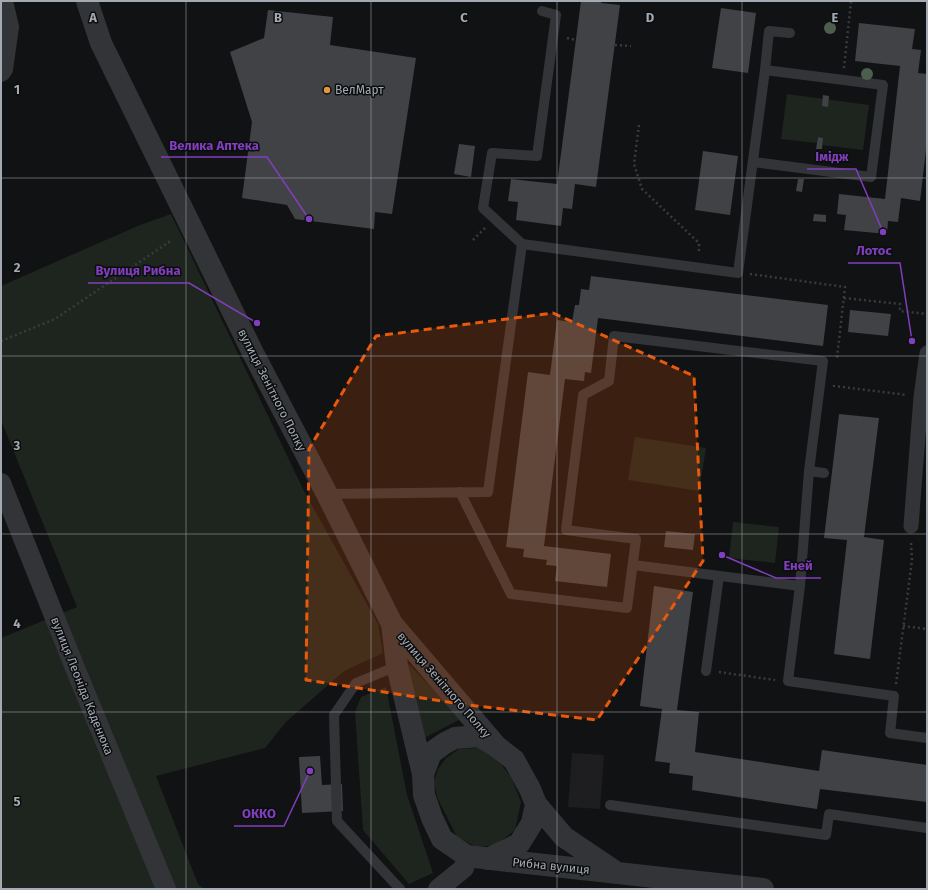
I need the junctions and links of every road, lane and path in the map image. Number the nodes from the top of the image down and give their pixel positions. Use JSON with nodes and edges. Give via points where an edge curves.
{"nodes":[{"id":1,"x":3,"y":1,"type":"edge"},
{"id":2,"x":87,"y":1,"type":"edge"},
{"id":3,"x":851,"y":1,"type":"edge"},
{"id":4,"x":542,"y":11,"type":"dead end"},
{"id":5,"x":790,"y":33,"type":"dead end"},
{"id":6,"x":615,"y":44,"type":"dead end"},
{"id":7,"x":631,"y":46,"type":"dead end"},
{"id":8,"x":765,"y":70,"type":"junction"},
{"id":9,"x":1,"y":72,"type":"edge"},
{"id":10,"x":843,"y":80,"type":"junction"},
{"id":11,"x":639,"y":125,"type":"dead end"},
{"id":12,"x":753,"y":162,"type":"junction"},
{"id":13,"x":493,"y":218,"type":"junction"},
{"id":14,"x":172,"y":240,"type":"dead end"},
{"id":15,"x":473,"y":240,"type":"dead end"},
{"id":16,"x":522,"y":244,"type":"junction"},
{"id":17,"x":699,"y":267,"type":"junction"},
{"id":18,"x":738,"y":272,"type":"junction"},
{"id":19,"x":844,"y":298,"type":"junction"},
{"id":20,"x":927,"y":314,"type":"edge"},
{"id":21,"x":1,"y":341,"type":"edge"},
{"id":22,"x":927,"y":353,"type":"edge"},
{"id":23,"x":836,"y":364,"type":"dead end"},
{"id":24,"x":834,"y":379,"type":"dead end"},
{"id":25,"x":921,"y":397,"type":"junction"},
{"id":26,"x":809,"y":471,"type":"junction"},
{"id":27,"x":824,"y":473,"type":"dead end"},
{"id":28,"x":1,"y":483,"type":"edge"},
{"id":29,"x":460,"y":492,"type":"junction"},
{"id":30,"x":327,"y":494,"type":"junction"},
{"id":31,"x":911,"y":526,"type":"dead end"},
{"id":32,"x":912,"y":560,"type":"dead end"},
{"id":33,"x":633,"y":564,"type":"junction"},
{"id":34,"x":719,"y":576,"type":"junction"},
{"id":35,"x":800,"y":586,"type":"junction"},
{"id":36,"x":392,"y":624,"type":"junction"},
{"id":37,"x":903,"y":626,"type":"junction"},
{"id":38,"x":927,"y":629,"type":"edge"},
{"id":39,"x":397,"y":666,"type":"junction"},
{"id":40,"x":706,"y":671,"type":"joint"},
{"id":41,"x":788,"y":681,"type":"junction"},
{"id":42,"x":894,"y":696,"type":"junction"},
{"id":43,"x":927,"y":738,"type":"edge"},
{"id":44,"x":496,"y":746,"type":"junction"},
{"id":45,"x":423,"y":774,"type":"junction"},
{"id":46,"x":536,"y":804,"type":"junction"},
{"id":47,"x":610,"y":805,"type":"dead end"},
{"id":48,"x":927,"y":828,"type":"edge"},
{"id":49,"x":477,"y":858,"type":"junction"},
{"id":50,"x":615,"y":872,"type":"junction"},
{"id":51,"x":166,"y":889,"type":"edge"},
{"id":52,"x":400,"y":889,"type":"edge"},
{"id":53,"x":438,"y":889,"type":"edge"},
{"id":54,"x":763,"y":889,"type":"edge"}],
"edges":[{"from":1,"to":9,"type":"street","via":[[9,27]]},
{"from":2,"to":30,"type":"street","name":"вулиця Зенітного Полку","via":[[101,43],[253,354]]},
{"from":3,"to":10,"type":"path"},
{"from":4,"to":13,"type":"lane","via":[[556,15],[537,156],[492,153],[483,208]]},
{"from":5,"to":8,"type":"lane","via":[[769,31]]},
{"from":6,"to":7,"type":"path"},
{"from":8,"to":10,"type":"lane"},
{"from":8,"to":12,"type":"lane"},
{"from":10,"to":12,"type":"lane","via":[[883,86],[871,177]]},
{"from":11,"to":17,"type":"path","via":[[634,164],[642,189],[699,243]]},
{"from":12,"to":18,"type":"lane"},
{"from":13,"to":15,"type":"path"},
{"from":13,"to":16,"type":"lane"},
{"from":14,"to":21,"type":"path","via":[[55,319]]},
{"from":16,"to":17,"type":"lane"},
{"from":16,"to":29,"type":"lane","via":[[488,492]]},
{"from":17,"to":18,"type":"lane"},
{"from":18,"to":19,"type":"path","via":[[845,287]]},
{"from":19,"to":20,"type":"path","via":[[900,304],[900,311]]},
{"from":19,"to":23,"type":"path"},
{"from":22,"to":25,"type":"street"},
{"from":24,"to":25,"type":"path","via":[[834,386]]},
{"from":25,"to":31,"type":"street"},
{"from":26,"to":27,"type":"lane"},
{"from":26,"to":33,"type":"lane","via":[[823,361],[614,336],[609,381],[583,395],[566,530],[636,539]]},
{"from":26,"to":35,"type":"lane"},
{"from":28,"to":51,"type":"street","name":"вулиця Леоніда Каденюка"},
{"from":29,"to":30,"type":"lane"},
{"from":29,"to":33,"type":"lane","via":[[511,594],[627,608]]},
{"from":30,"to":36,"type":"street","name":"вулиця Зенітного Полку"},
{"from":32,"to":37,"type":"path"},
{"from":33,"to":34,"type":"lane"},
{"from":34,"to":35,"type":"lane"},
{"from":34,"to":40,"type":"lane"},
{"from":35,"to":41,"type":"lane"},
{"from":36,"to":39,"type":"street","name":"вулиця Зенітного Полку"},
{"from":36,"to":44,"type":"street","name":"вулиця Зенітного Полку"},
{"from":37,"to":38,"type":"path"},
{"from":37,"to":42,"type":"path"},
{"from":39,"to":45,"type":"street","name":"вулиця Зенітного Полку"},
{"from":39,"to":52,"type":"lane","via":[[356,683],[334,715],[338,821]]},
{"from":40,"to":41,"type":"path"},
{"from":41,"to":42,"type":"lane"},
{"from":42,"to":43,"type":"lane","via":[[890,734]]},
{"from":44,"to":45,"type":"street","via":[[478,736],[455,738],[430,753]]},
{"from":44,"to":46,"type":"street","via":[[514,760]]},
{"from":45,"to":49,"type":"street","via":[[424,795],[442,839]]},
{"from":46,"to":49,"type":"street","via":[[532,823],[519,844]]},
{"from":46,"to":50,"type":"street","name":"Рибна вулиця","via":[[564,837]]},
{"from":47,"to":48,"type":"lane","via":[[826,834],[829,814]]},
{"from":49,"to":50,"type":"street","name":"Рибна вулиця"},
{"from":49,"to":53,"type":"street"},
{"from":50,"to":54,"type":"street","name":"Рибна вулиця"}]}
